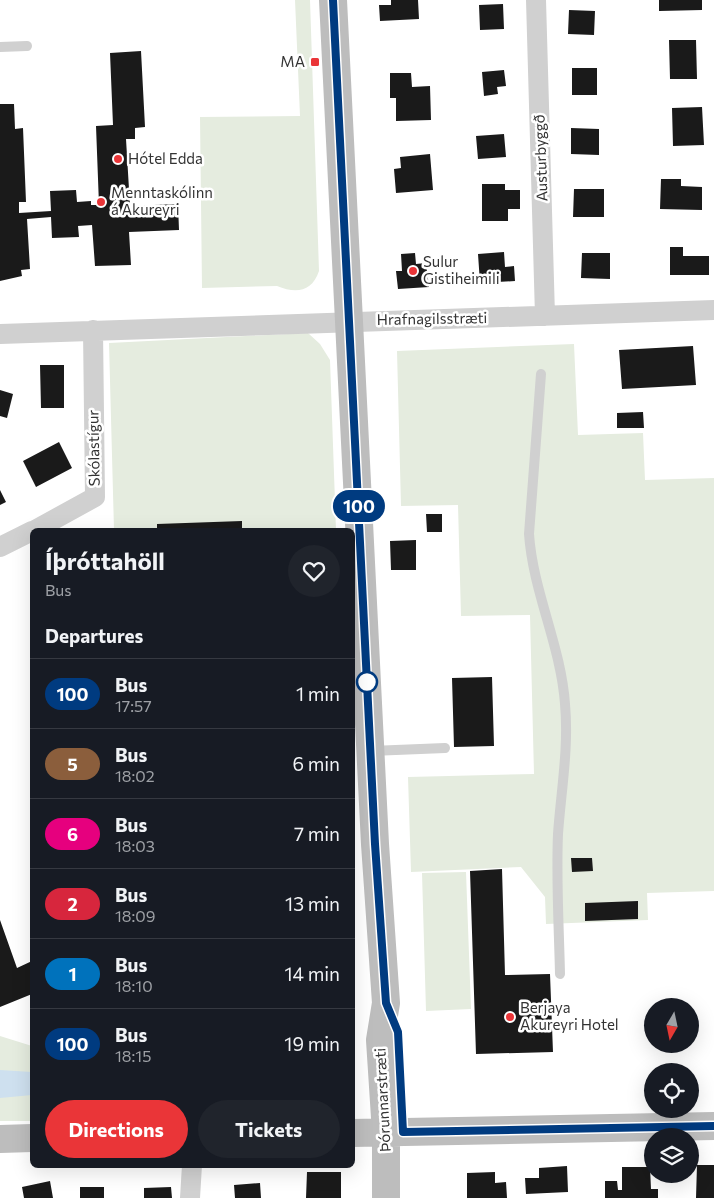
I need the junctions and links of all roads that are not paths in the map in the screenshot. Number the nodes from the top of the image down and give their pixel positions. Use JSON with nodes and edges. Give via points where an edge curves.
{"nodes":[{"id":1,"x":333,"y":0,"type":"edge"},
{"id":2,"x":536,"y":0,"type":"edge"},
{"id":3,"x":27,"y":46,"type":"dead end"},
{"id":4,"x":0,"y":48,"type":"edge"},
{"id":5,"x":714,"y":310,"type":"edge"},
{"id":6,"x":545,"y":316,"type":"junction"},
{"id":7,"x":350,"y":321,"type":"junction"},
{"id":8,"x":93,"y":330,"type":"junction"},
{"id":9,"x":0,"y":334,"type":"edge"},
{"id":10,"x":541,"y":374,"type":"dead end"},
{"id":11,"x":38,"y":528,"type":"edge"},
{"id":12,"x":30,"y":532,"type":"edge"},
{"id":13,"x":0,"y":546,"type":"edge"},
{"id":14,"x":445,"y":748,"type":"dead end"},
{"id":15,"x":371,"y":751,"type":"junction"},
{"id":16,"x":560,"y":974,"type":"dead end"},
{"id":17,"x":714,"y":1126,"type":"edge"},
{"id":18,"x":355,"y":1133,"type":"edge"},
{"id":19,"x":394,"y":1133,"type":"junction"},
{"id":20,"x":30,"y":1138,"type":"edge"},
{"id":21,"x":0,"y":1139,"type":"edge"},
{"id":22,"x":192,"y":1168,"type":"edge"},
{"id":23,"x":190,"y":1198,"type":"edge"},
{"id":24,"x":386,"y":1198,"type":"edge"},
{"id":25,"x":404,"y":1198,"type":"edge"}],
"edges":[{"from":1,"to":7,"type":"street","name":"Þórunnarstræti"},
{"from":2,"to":6,"type":"street","name":"Austurbyggð"},
{"from":3,"to":4,"type":"lane"},
{"from":5,"to":6,"type":"street","name":"Hrafnagilsstræti"},
{"from":6,"to":7,"type":"street","name":"Hrafnagilsstræti"},
{"from":7,"to":8,"type":"street","name":"Hrafnagilsstræti"},
{"from":7,"to":15,"type":"street","name":"Þórunnarstræti"},
{"from":8,"to":9,"type":"street","name":"Hrafnagilsstræti"},
{"from":8,"to":11,"type":"street","name":"Skólastígur","via":[[95,497]]},
{"from":10,"to":16,"type":"lane","via":[[529,534],[531,557],[562,675],[565,706],[558,858]]},
{"from":12,"to":13,"type":"street","name":"Skólastígur"},
{"from":14,"to":15,"type":"lane"},
{"from":15,"to":19,"type":"street","name":"Þórunnarstræti","via":[[386,1003],[380,1040]]},
{"from":17,"to":19,"type":"street"},
{"from":18,"to":19,"type":"street"},
{"from":19,"to":24,"type":"street","name":"Þórunnarstræti"},
{"from":19,"to":25,"type":"street","name":"Þórunnarstræti"},
{"from":20,"to":21,"type":"street"},
{"from":22,"to":23,"type":"street"}]}
